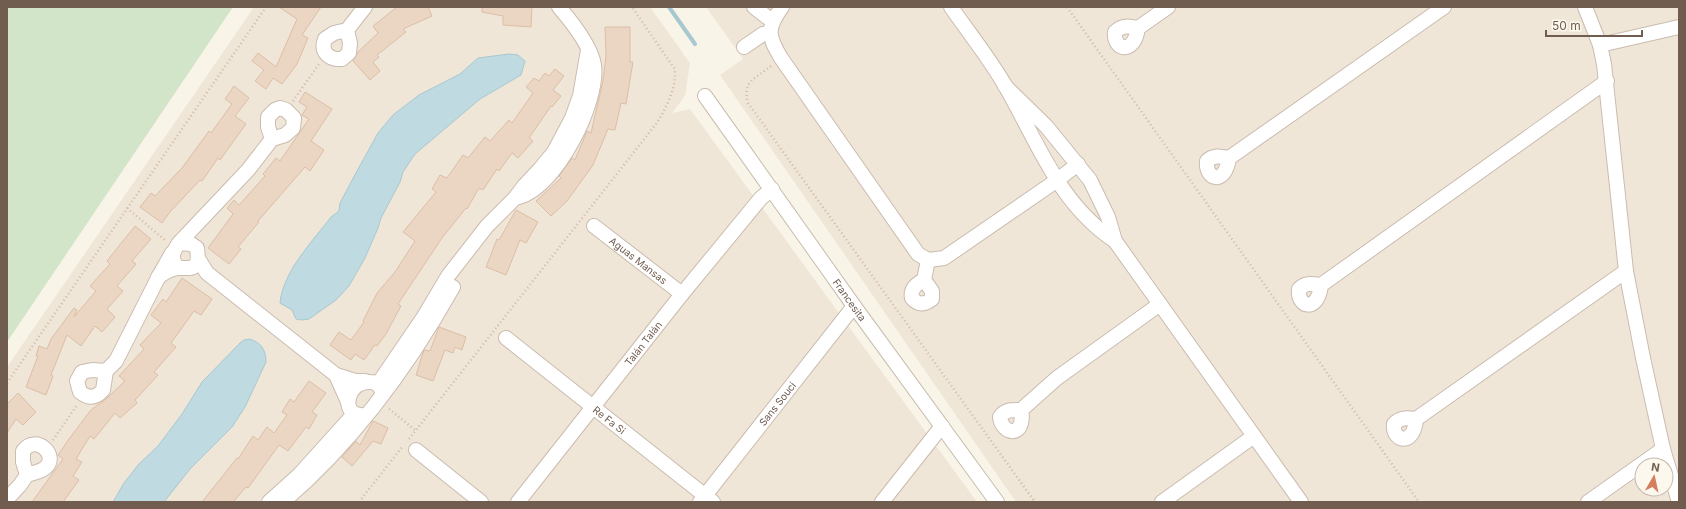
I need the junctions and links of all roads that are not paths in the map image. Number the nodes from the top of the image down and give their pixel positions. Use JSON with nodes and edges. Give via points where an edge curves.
{"nodes":[{"id":1,"x":365,"y":7,"type":"edge"},
{"id":2,"x":559,"y":7,"type":"edge"},
{"id":3,"x":754,"y":7,"type":"edge"},
{"id":4,"x":782,"y":7,"type":"edge"},
{"id":5,"x":951,"y":7,"type":"edge"},
{"id":6,"x":1168,"y":7,"type":"edge"},
{"id":7,"x":1444,"y":7,"type":"edge"},
{"id":8,"x":1585,"y":7,"type":"edge"},
{"id":9,"x":771,"y":27,"type":"junction"},
{"id":10,"x":1679,"y":27,"type":"edge"},
{"id":11,"x":1138,"y":28,"type":"dead end"},
{"id":12,"x":347,"y":30,"type":"junction"},
{"id":13,"x":1600,"y":45,"type":"junction"},
{"id":14,"x":744,"y":47,"type":"dead end"},
{"id":15,"x":1607,"y":81,"type":"junction"},
{"id":16,"x":1005,"y":86,"type":"junction"},
{"id":17,"x":705,"y":96,"type":"dead end"},
{"id":18,"x":272,"y":139,"type":"junction"},
{"id":19,"x":1229,"y":158,"type":"dead end"},
{"id":20,"x":1078,"y":164,"type":"junction"},
{"id":21,"x":1056,"y":181,"type":"junction"},
{"id":22,"x":772,"y":189,"type":"junction"},
{"id":23,"x":197,"y":225,"type":"junction"},
{"id":24,"x":594,"y":226,"type":"dead end"},
{"id":25,"x":1115,"y":241,"type":"junction"},
{"id":26,"x":175,"y":248,"type":"junction"},
{"id":27,"x":461,"y":260,"type":"junction"},
{"id":28,"x":928,"y":260,"type":"junction"},
{"id":29,"x":191,"y":261,"type":"junction"},
{"id":30,"x":1626,"y":271,"type":"junction"},
{"id":31,"x":158,"y":278,"type":"junction"},
{"id":32,"x":924,"y":280,"type":"dead end"},
{"id":33,"x":1321,"y":285,"type":"dead end"},
{"id":34,"x":682,"y":294,"type":"junction"},
{"id":35,"x":1160,"y":304,"type":"junction"},
{"id":36,"x":854,"y":306,"type":"junction"},
{"id":37,"x":506,"y":338,"type":"dead end"},
{"id":38,"x":106,"y":371,"type":"junction"},
{"id":39,"x":336,"y":375,"type":"junction"},
{"id":40,"x":371,"y":383,"type":"junction"},
{"id":41,"x":381,"y":399,"type":"junction"},
{"id":42,"x":593,"y":407,"type":"junction"},
{"id":43,"x":356,"y":410,"type":"junction"},
{"id":44,"x":1022,"y":410,"type":"dead end"},
{"id":45,"x":1416,"y":419,"type":"dead end"},
{"id":46,"x":942,"y":426,"type":"junction"},
{"id":47,"x":1254,"y":436,"type":"junction"},
{"id":48,"x":1663,"y":449,"type":"junction"},
{"id":49,"x":416,"y":450,"type":"dead end"},
{"id":50,"x":27,"y":474,"type":"junction"},
{"id":51,"x":7,"y":499,"type":"edge"},
{"id":52,"x":706,"y":500,"type":"edge"},
{"id":53,"x":270,"y":502,"type":"edge"},
{"id":54,"x":283,"y":502,"type":"edge"},
{"id":55,"x":481,"y":502,"type":"edge"},
{"id":56,"x":518,"y":502,"type":"edge"},
{"id":57,"x":882,"y":502,"type":"edge"},
{"id":58,"x":997,"y":502,"type":"edge"},
{"id":59,"x":1162,"y":502,"type":"edge"},
{"id":60,"x":1300,"y":502,"type":"edge"},
{"id":61,"x":1588,"y":502,"type":"edge"},
{"id":62,"x":1679,"y":502,"type":"edge"}],
"edges":[{"from":1,"to":12,"type":"street"},
{"from":2,"to":27,"type":"street","via":[[572,22],[588,50],[580,96],[554,152],[487,226]]},
{"from":3,"to":9,"type":"street"},
{"from":4,"to":9,"type":"street"},
{"from":5,"to":16,"type":"street"},
{"from":6,"to":11,"type":"street"},
{"from":7,"to":19,"type":"street"},
{"from":8,"to":13,"type":"street"},
{"from":9,"to":14,"type":"street"},
{"from":9,"to":28,"type":"street","via":[[771,40],[781,58],[918,254]]},
{"from":10,"to":13,"type":"street"},
{"from":12,"to":12,"type":"street","via":[[334,33],[325,39],[326,54],[336,60],[346,57],[351,48]]},
{"from":13,"to":15,"type":"street"},
{"from":15,"to":30,"type":"street"},
{"from":15,"to":33,"type":"street"},
{"from":16,"to":20,"type":"street","via":[[1046,126]]},
{"from":16,"to":21,"type":"street"},
{"from":17,"to":22,"type":"street","name":"Francesita"},
{"from":18,"to":18,"type":"street","via":[[285,135],[293,128],[294,118],[286,110],[274,110],[268,117]]},
{"from":18,"to":23,"type":"street","via":[[248,170]]},
{"from":20,"to":21,"type":"street"},
{"from":20,"to":25,"type":"street","via":[[1100,197]]},
{"from":21,"to":25,"type":"street","via":[[1098,230]]},
{"from":21,"to":28,"type":"street","via":[[944,258]]},
{"from":22,"to":34,"type":"street","name":"Talán Talán","via":[[761,198]]},
{"from":22,"to":36,"type":"street","name":"Francesita"},
{"from":23,"to":26,"type":"street"},
{"from":23,"to":29,"type":"street"},
{"from":24,"to":34,"type":"street","name":"Aguas Mansas"},
{"from":25,"to":35,"type":"street"},
{"from":26,"to":29,"type":"street","via":[[172,261]]},
{"from":26,"to":29,"type":"street","via":[[191,244]]},
{"from":26,"to":31,"type":"street"},
{"from":27,"to":40,"type":"street","via":[[448,276],[424,318]]},
{"from":27,"to":41,"type":"street","via":[[457,279],[440,309]]},
{"from":28,"to":32,"type":"street"},
{"from":29,"to":31,"type":"street"},
{"from":29,"to":39,"type":"street"},
{"from":30,"to":45,"type":"street"},
{"from":30,"to":48,"type":"street","via":[[1642,358]]},
{"from":31,"to":38,"type":"street","via":[[119,355]]},
{"from":34,"to":42,"type":"street","name":"Talán Talán"},
{"from":35,"to":44,"type":"street","via":[[1057,378]]},
{"from":35,"to":47,"type":"street"},
{"from":36,"to":46,"type":"street","name":"Francesita"},
{"from":36,"to":52,"type":"street","name":"Sans Souci"},
{"from":37,"to":42,"type":"street","name":"Re Fa Si"},
{"from":38,"to":38,"type":"street","via":[[87,370],[79,376],[78,387],[90,397],[100,394]]},
{"from":39,"to":40,"type":"street"},
{"from":39,"to":43,"type":"street"},
{"from":40,"to":41,"type":"street","via":[[382,393]]},
{"from":40,"to":43,"type":"street","via":[[353,388],[349,395]]},
{"from":41,"to":43,"type":"street"},
{"from":42,"to":52,"type":"street","name":"Re Fa Si"},
{"from":42,"to":56,"type":"street","name":"Talán Talán"},
{"from":43,"to":53,"type":"street","via":[[299,475]]},
{"from":43,"to":54,"type":"street","via":[[324,463]]},
{"from":46,"to":57,"type":"street"},
{"from":46,"to":58,"type":"street","name":"Francesita"},
{"from":47,"to":59,"type":"street"},
{"from":47,"to":60,"type":"street"},
{"from":48,"to":61,"type":"street"},
{"from":48,"to":62,"type":"street"},
{"from":49,"to":55,"type":"street"},
{"from":50,"to":50,"type":"street","via":[[39,471],[50,460],[46,450],[36,444],[26,447],[22,456]]},
{"from":50,"to":51,"type":"street"}]}
